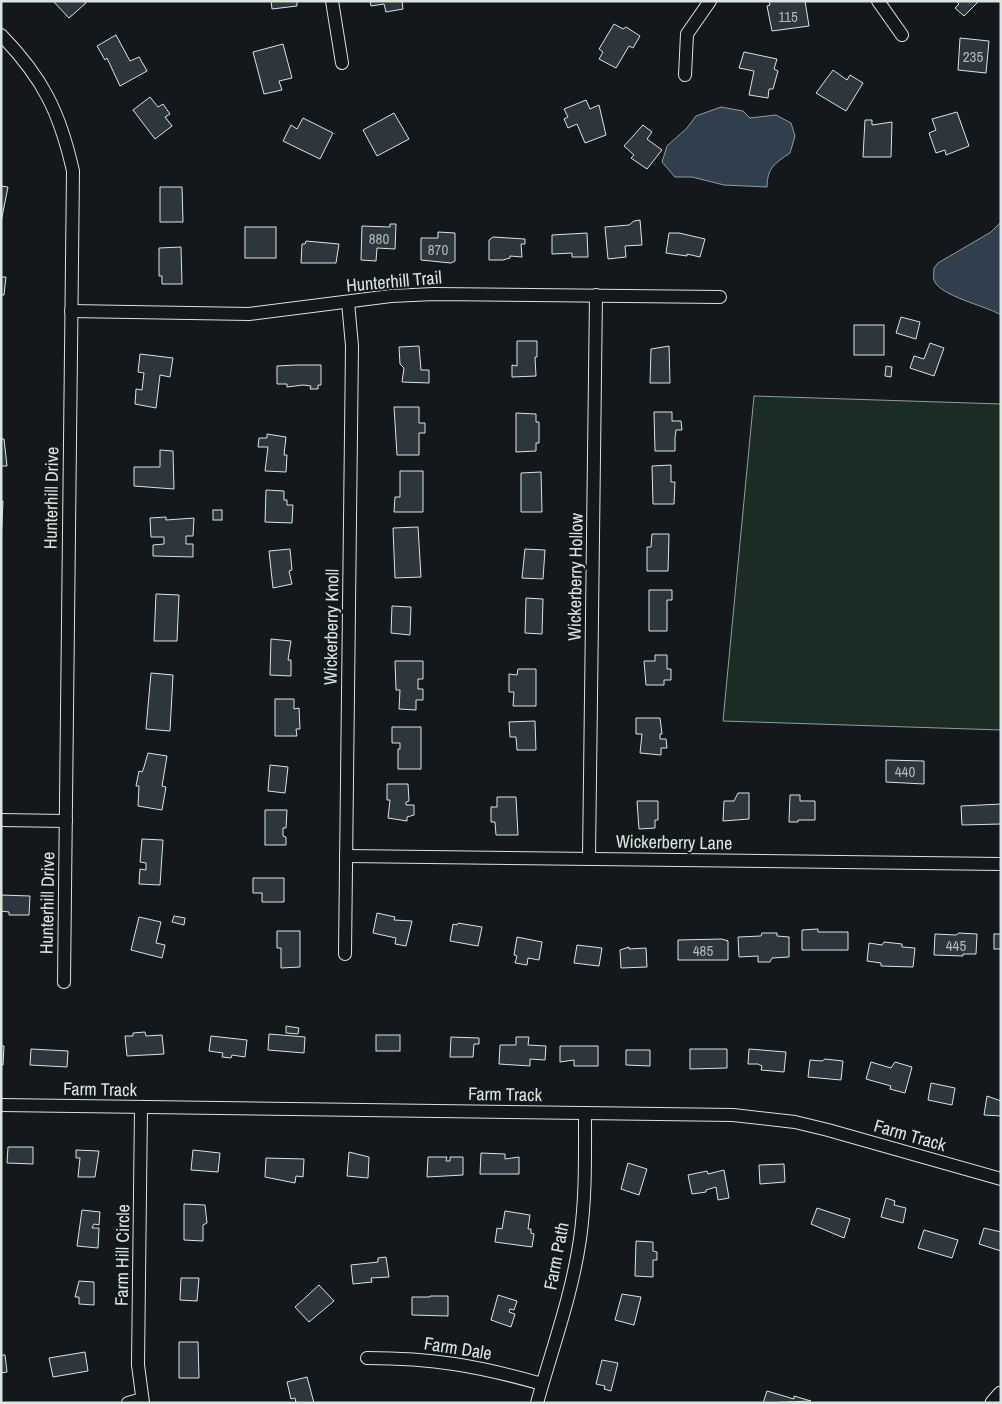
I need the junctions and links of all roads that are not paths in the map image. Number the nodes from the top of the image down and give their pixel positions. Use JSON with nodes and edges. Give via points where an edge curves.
{"nodes":[{"id":1,"x":332,"y":1,"type":"edge"},
{"id":2,"x":710,"y":1,"type":"edge"},
{"id":3,"x":878,"y":1,"type":"edge"},
{"id":4,"x":1,"y":35,"type":"edge"},
{"id":5,"x":902,"y":35,"type":"dead end"},
{"id":6,"x":342,"y":63,"type":"dead end"},
{"id":7,"x":686,"y":75,"type":"dead end"},
{"id":8,"x":596,"y":296,"type":"junction"},
{"id":9,"x":720,"y":297,"type":"dead end"},
{"id":10,"x":348,"y":302,"type":"junction"},
{"id":11,"x":71,"y":311,"type":"junction"},
{"id":12,"x":1,"y":820,"type":"edge"},
{"id":13,"x":66,"y":821,"type":"junction"},
{"id":14,"x":346,"y":856,"type":"junction"},
{"id":15,"x":589,"y":858,"type":"junction"},
{"id":16,"x":1001,"y":864,"type":"edge"},
{"id":17,"x":345,"y":954,"type":"dead end"},
{"id":18,"x":64,"y":982,"type":"dead end"},
{"id":19,"x":1,"y":1105,"type":"edge"},
{"id":20,"x":141,"y":1107,"type":"junction"},
{"id":21,"x":585,"y":1113,"type":"junction"},
{"id":22,"x":1001,"y":1179,"type":"edge"},
{"id":23,"x":367,"y":1358,"type":"dead end"},
{"id":24,"x":542,"y":1384,"type":"junction"},
{"id":25,"x":1001,"y":1394,"type":"edge"},
{"id":26,"x":143,"y":1401,"type":"edge"},
{"id":27,"x":128,"y":1403,"type":"edge"},
{"id":28,"x":537,"y":1403,"type":"edge"},
{"id":29,"x":992,"y":1403,"type":"edge"}],
"edges":[{"from":1,"to":6,"type":"street"},
{"from":2,"to":7,"type":"street","via":[[687,34]]},
{"from":3,"to":5,"type":"street"},
{"from":4,"to":11,"type":"street","name":"Hunterhill Drive","via":[[23,58],[46,91],[64,132],[73,171]]},
{"from":8,"to":9,"type":"street","name":"Hunterhill Trail"},
{"from":8,"to":10,"type":"street","name":"Hunterhill Trail","via":[[434,294]]},
{"from":8,"to":15,"type":"street","name":"Wickerberry Hollow"},
{"from":10,"to":11,"type":"street","name":"Hunterhill Trail","via":[[249,314]]},
{"from":10,"to":14,"type":"street","name":"Wickerberry Knoll","via":[[352,346]]},
{"from":11,"to":13,"type":"street","name":"Hunterhill Drive"},
{"from":12,"to":13,"type":"street"},
{"from":13,"to":18,"type":"street","name":"Hunterhill Drive"},
{"from":14,"to":15,"type":"street","name":"Wickerberry Lane"},
{"from":14,"to":17,"type":"street","name":"Wickerberry Knoll"},
{"from":15,"to":16,"type":"street","name":"Wickerberry Lane"},
{"from":19,"to":20,"type":"street","name":"Farm Track"},
{"from":20,"to":21,"type":"street","name":"Farm Track"},
{"from":20,"to":26,"type":"street","name":"Farm Hill Circle","via":[[138,1365]]},
{"from":21,"to":22,"type":"street","name":"Farm Track","via":[[733,1115],[795,1122]]},
{"from":21,"to":24,"type":"street","name":"Farm Path","via":[[580,1240]]},
{"from":23,"to":24,"type":"street","name":"Farm Dale","via":[[451,1362]]},
{"from":24,"to":28,"type":"street","name":"Farm Path"},
{"from":25,"to":29,"type":"street"},
{"from":26,"to":27,"type":"street"}]}
